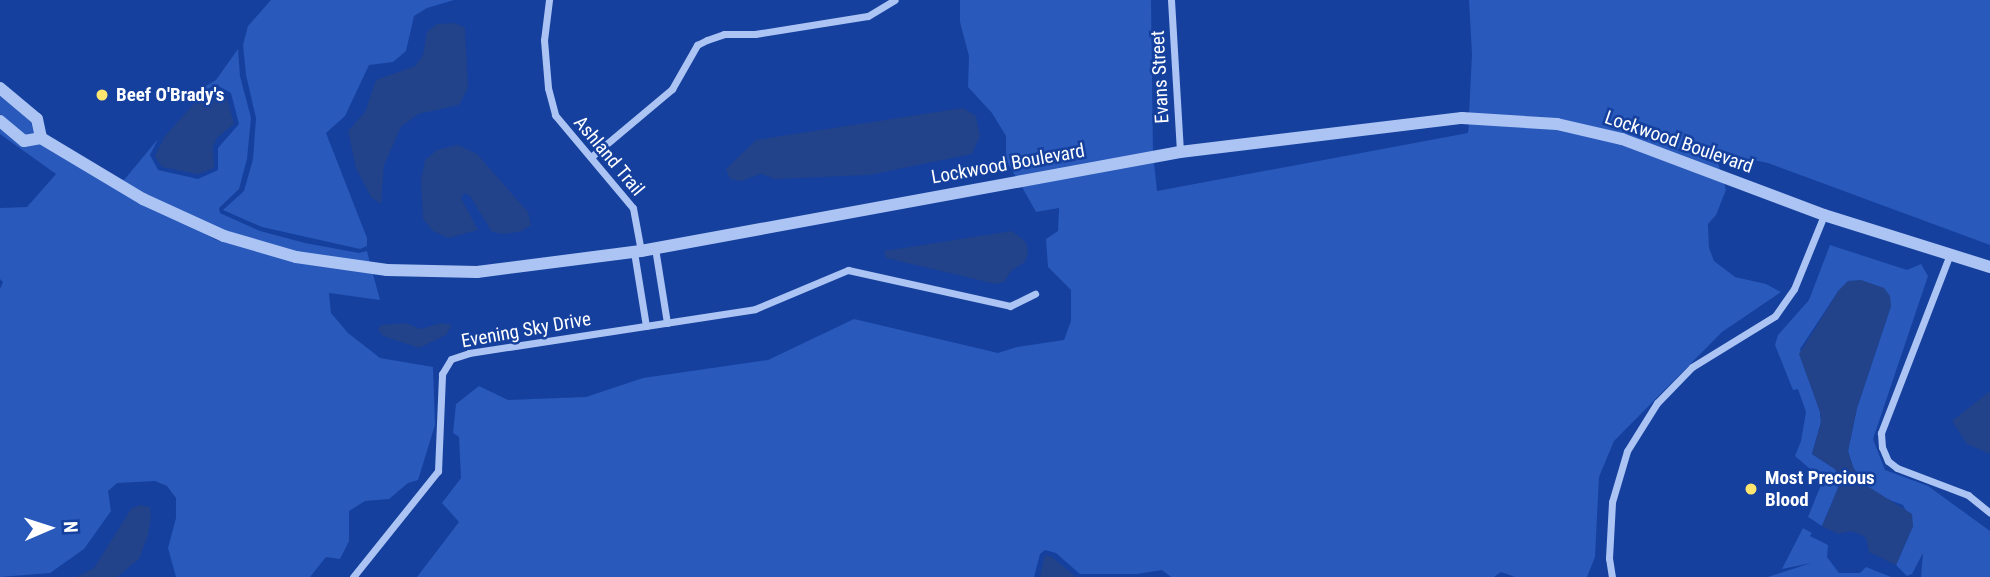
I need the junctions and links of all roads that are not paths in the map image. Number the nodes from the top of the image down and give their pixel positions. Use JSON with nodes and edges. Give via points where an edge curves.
{"nodes":[{"id":1,"x":549,"y":0,"type":"edge"},
{"id":2,"x":895,"y":0,"type":"edge"},
{"id":3,"x":1171,"y":0,"type":"edge"},
{"id":4,"x":0,"y":88,"type":"edge"},
{"id":5,"x":0,"y":121,"type":"edge"},
{"id":6,"x":41,"y":138,"type":"junction"},
{"id":7,"x":1180,"y":152,"type":"junction"},
{"id":8,"x":591,"y":157,"type":"junction"},
{"id":9,"x":1824,"y":215,"type":"junction"},
{"id":10,"x":655,"y":248,"type":"junction"},
{"id":11,"x":637,"y":252,"type":"junction"},
{"id":12,"x":1950,"y":254,"type":"junction"},
{"id":13,"x":1990,"y":267,"type":"edge"},
{"id":14,"x":1035,"y":294,"type":"dead end"},
{"id":15,"x":667,"y":323,"type":"junction"},
{"id":16,"x":646,"y":326,"type":"junction"},
{"id":17,"x":1990,"y":513,"type":"edge"},
{"id":18,"x":353,"y":577,"type":"edge"},
{"id":19,"x":1612,"y":577,"type":"edge"}],
"edges":[{"from":1,"to":8,"type":"street","name":"Ashland Trail","via":[[544,40],[555,116]]},
{"from":2,"to":8,"type":"street","via":[[868,16],[755,34],[724,34],[697,45],[672,89]]},
{"from":3,"to":7,"type":"street","name":"Evans Street"},
{"from":4,"to":6,"type":"street","via":[[37,119]]},
{"from":5,"to":6,"type":"street","name":"Lockwood Boulevard","via":[[24,141]]},
{"from":6,"to":11,"type":"street","name":"Lockwood Boulevard","via":[[143,199],[224,236],[296,257],[387,270],[477,272]]},
{"from":7,"to":9,"type":"street","name":"Lockwood Boulevard","via":[[1462,118],[1557,124],[1622,139]]},
{"from":7,"to":10,"type":"street","name":"Lockwood Boulevard"},
{"from":8,"to":11,"type":"street","name":"Ashland Trail","via":[[633,208]]},
{"from":9,"to":12,"type":"street","name":"Lockwood Boulevard"},
{"from":9,"to":19,"type":"street","via":[[1794,289],[1775,316],[1692,368],[1657,403],[1627,451],[1612,502]]},
{"from":10,"to":11,"type":"street","name":"Lockwood Boulevard"},
{"from":10,"to":15,"type":"street"},
{"from":11,"to":16,"type":"street"},
{"from":12,"to":13,"type":"street","name":"Lockwood Boulevard"},
{"from":12,"to":17,"type":"street","via":[[1881,433],[1882,447],[1896,468],[1968,495]]},
{"from":14,"to":15,"type":"street","name":"Evening Sky Drive","via":[[1010,306],[848,270],[755,309]]},
{"from":15,"to":16,"type":"street","name":"Evening Sky Drive"},
{"from":16,"to":18,"type":"street","name":"Evening Sky Drive","via":[[451,359],[442,374],[438,471]]}]}
